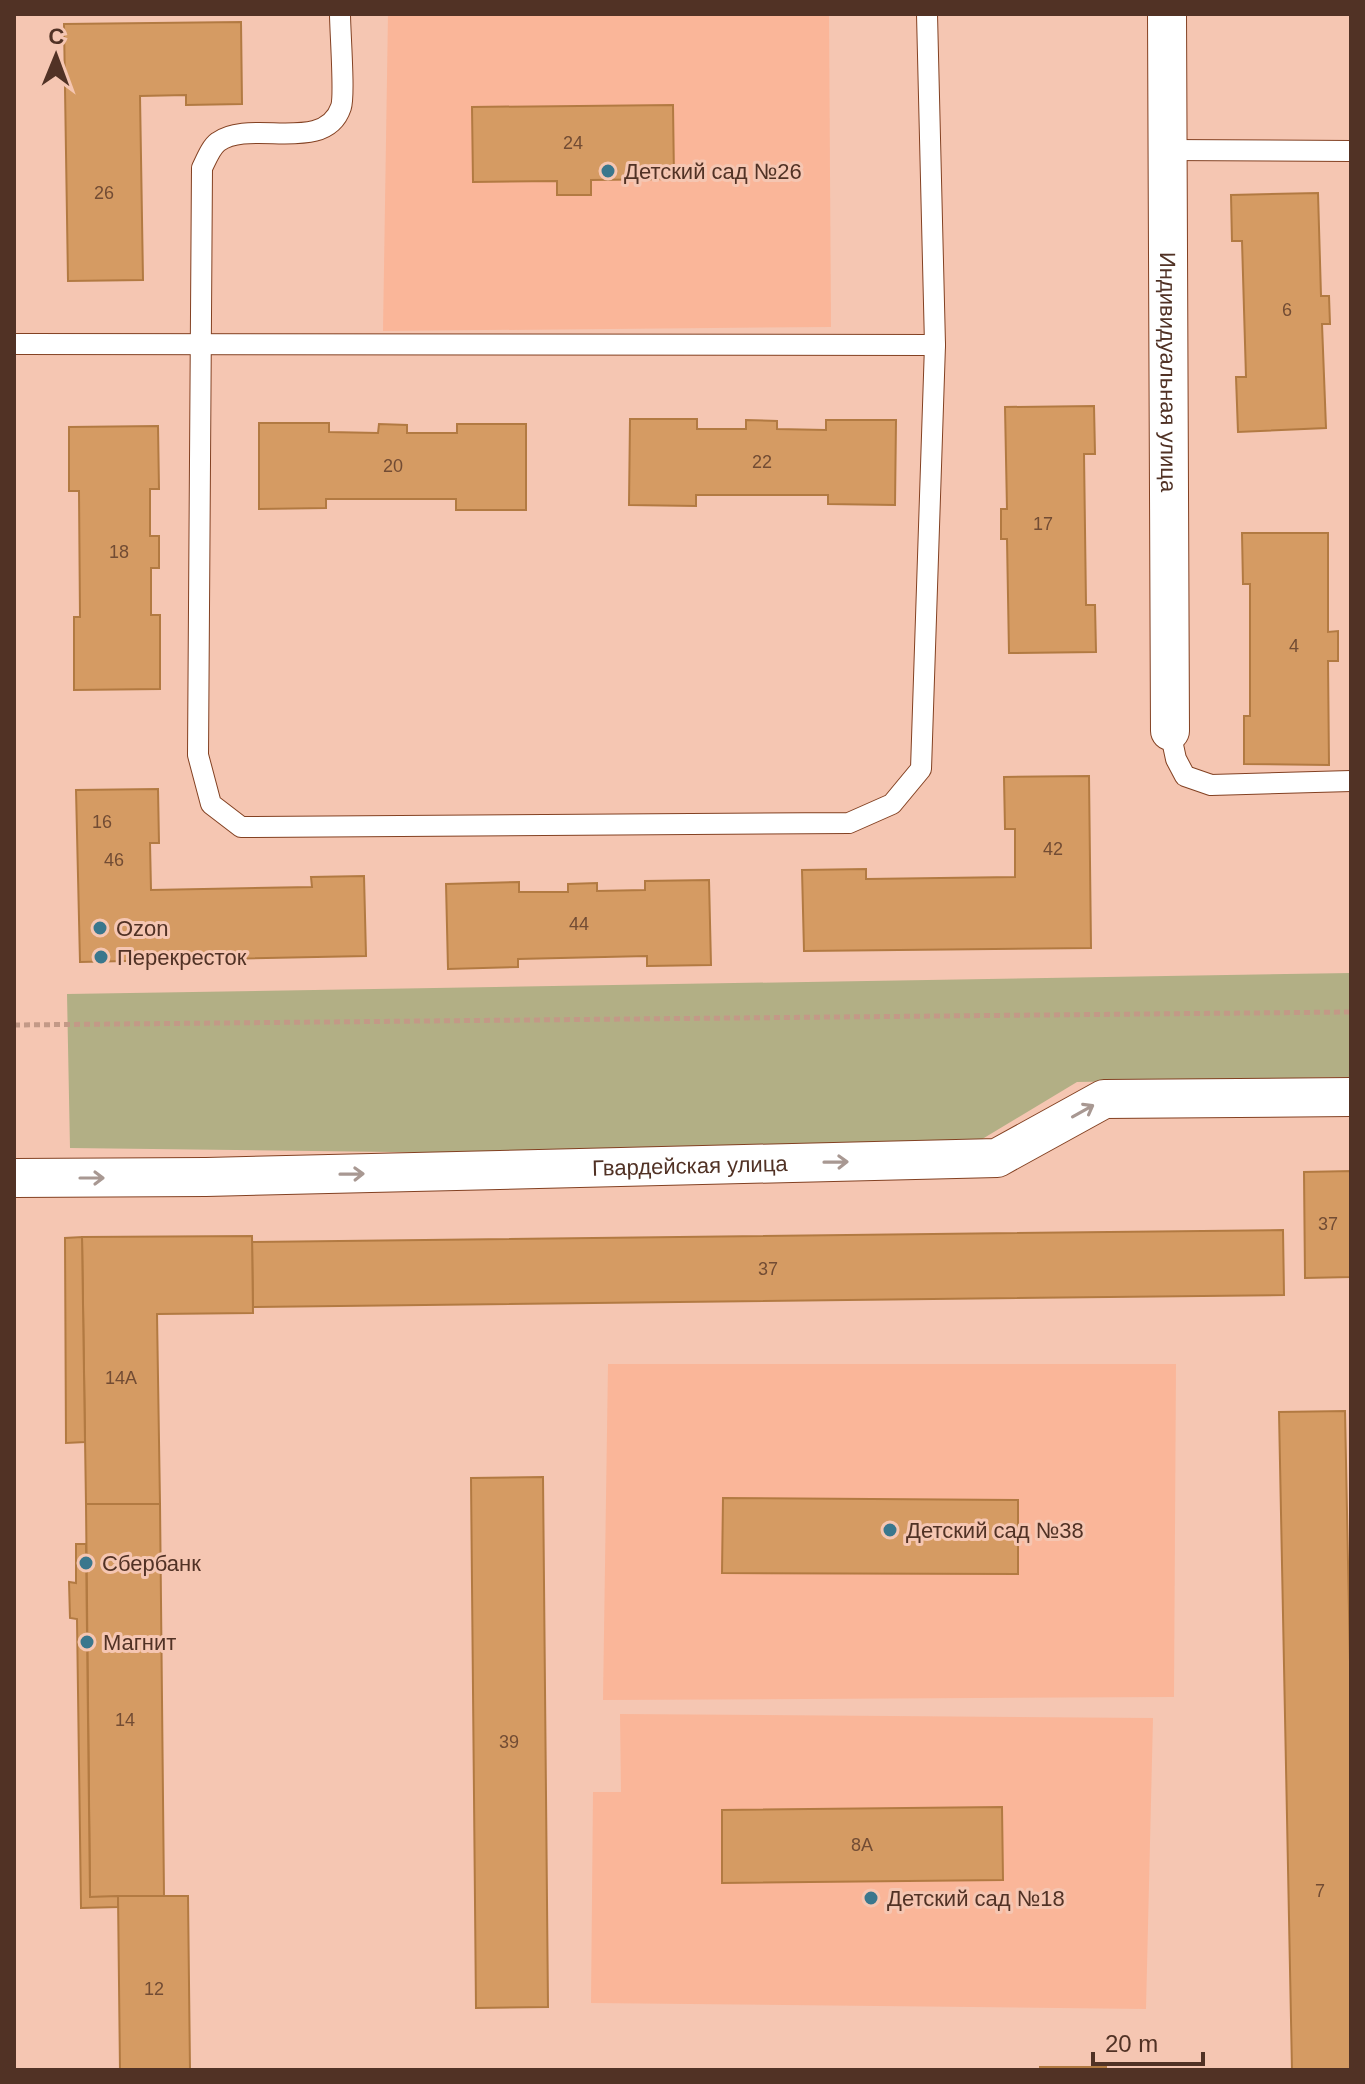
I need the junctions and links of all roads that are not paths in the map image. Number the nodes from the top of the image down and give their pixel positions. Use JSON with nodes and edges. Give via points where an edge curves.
{"nodes":[{"id":1,"x":340,"y":14,"type":"edge"},
{"id":2,"x":927,"y":14,"type":"edge"},
{"id":3,"x":1167,"y":14,"type":"edge"},
{"id":4,"x":1168,"y":150,"type":"junction"},
{"id":5,"x":1351,"y":151,"type":"edge"},
{"id":6,"x":14,"y":344,"type":"edge"},
{"id":7,"x":201,"y":344,"type":"junction"},
{"id":8,"x":935,"y":345,"type":"junction"},
{"id":9,"x":1170,"y":731,"type":"joint"},
{"id":10,"x":1351,"y":781,"type":"edge"},
{"id":11,"x":1351,"y":1097,"type":"edge"},
{"id":12,"x":14,"y":1178,"type":"edge"}],
"edges":[{"from":1,"to":7,"type":"lane","via":[[342,106],[327,125],[306,133],[237,134],[217,142],[202,168]]},
{"from":2,"to":8,"type":"lane"},
{"from":3,"to":4,"type":"street","name":"Индивидуальная улица"},
{"from":4,"to":5,"type":"lane"},
{"from":4,"to":9,"type":"street","name":"Индивидуальная улица"},
{"from":6,"to":7,"type":"lane"},
{"from":7,"to":8,"type":"lane"},
{"from":7,"to":8,"type":"lane","via":[[198,755],[211,804],[241,827],[849,823],[892,804],[921,769]]},
{"from":9,"to":10,"type":"lane","via":[[1185,776],[1211,785]]},
{"from":12,"to":11,"type":"street","name":"Гвардейская улица","one_way":true,"via":[[997,1158],[1104,1099]]}]}
